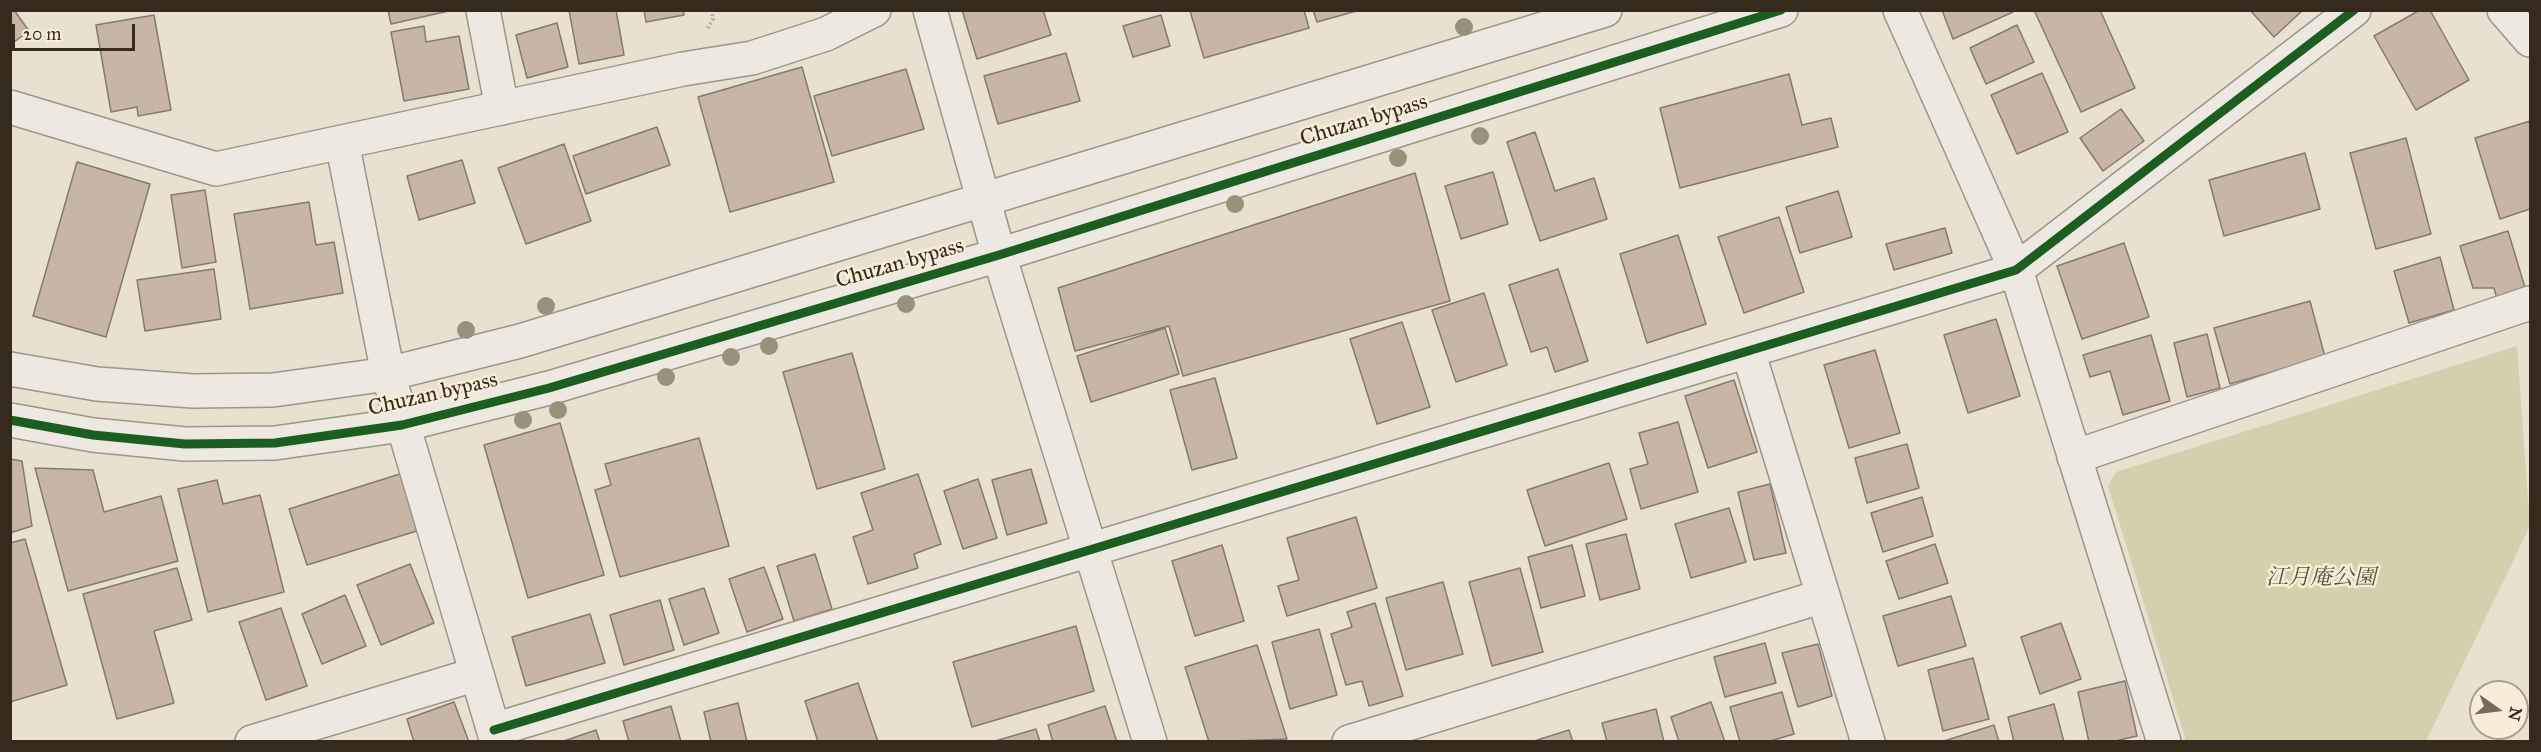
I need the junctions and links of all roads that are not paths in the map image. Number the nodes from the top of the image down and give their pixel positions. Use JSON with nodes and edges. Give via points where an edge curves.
{"nodes":[{"id":1,"x":483,"y":10,"type":"edge"},
{"id":2,"x":874,"y":10,"type":"edge"},
{"id":3,"x":930,"y":10,"type":"edge"},
{"id":4,"x":1605,"y":10,"type":"edge"},
{"id":5,"x":1781,"y":10,"type":"edge"},
{"id":6,"x":1900,"y":10,"type":"edge"},
{"id":7,"x":2354,"y":10,"type":"edge"},
{"id":8,"x":2504,"y":10,"type":"edge"},
{"id":9,"x":2530,"y":40,"type":"edge"},
{"id":10,"x":10,"y":107,"type":"edge"},
{"id":11,"x":502,"y":108,"type":"junction"},
{"id":12,"x":342,"y":142,"type":"junction"},
{"id":13,"x":982,"y":200,"type":"junction"},
{"id":14,"x":999,"y":255,"type":"junction"},
{"id":15,"x":2016,"y":270,"type":"junction"},
{"id":16,"x":2530,"y":303,"type":"edge"},
{"id":17,"x":1748,"y":351,"type":"junction"},
{"id":18,"x":10,"y":369,"type":"edge"},
{"id":19,"x":388,"y":374,"type":"junction"},
{"id":20,"x":10,"y":420,"type":"edge"},
{"id":21,"x":402,"y":425,"type":"junction"},
{"id":22,"x":2074,"y":457,"type":"junction"},
{"id":23,"x":1090,"y":550,"type":"junction"},
{"id":24,"x":1823,"y":596,"type":"junction"},
{"id":25,"x":477,"y":674,"type":"junction"},
{"id":26,"x":495,"y":736,"type":"edge"},
{"id":27,"x":252,"y":741,"type":"edge"},
{"id":28,"x":1150,"y":741,"type":"edge"},
{"id":29,"x":1349,"y":741,"type":"edge"},
{"id":30,"x":1868,"y":741,"type":"edge"},
{"id":31,"x":2164,"y":741,"type":"edge"}],
"edges":[{"from":1,"to":11,"type":"street"},
{"from":2,"to":11,"type":"street","via":[[826,34],[752,58]]},
{"from":3,"to":13,"type":"street"},
{"from":4,"to":13,"type":"street","name":"Chuzan bypass"},
{"from":5,"to":14,"type":"street","name":"Chuzan bypass"},
{"from":6,"to":15,"type":"street"},
{"from":7,"to":15,"type":"street"},
{"from":8,"to":9,"type":"street"},
{"from":10,"to":12,"type":"street","via":[[216,169]]},
{"from":11,"to":12,"type":"street"},
{"from":12,"to":19,"type":"street"},
{"from":13,"to":14,"type":"street"},
{"from":13,"to":19,"type":"street","name":"Chuzan bypass","via":[[520,341]]},
{"from":14,"to":21,"type":"street","name":"Chuzan bypass","via":[[549,388]]},
{"from":14,"to":23,"type":"street"},
{"from":15,"to":17,"type":"street"},
{"from":15,"to":22,"type":"street"},
{"from":16,"to":22,"type":"street"},
{"from":17,"to":23,"type":"street"},
{"from":17,"to":24,"type":"street"},
{"from":18,"to":19,"type":"street","name":"Chuzan bypass","via":[[97,384],[193,391],[273,390]]},
{"from":19,"to":21,"type":"street"},
{"from":20,"to":21,"type":"street","name":"Chuzan bypass","via":[[93,435],[185,444],[275,443]]},
{"from":21,"to":25,"type":"street"},
{"from":22,"to":31,"type":"street"},
{"from":23,"to":26,"type":"street"},
{"from":23,"to":28,"type":"street"},
{"from":24,"to":29,"type":"street"},
{"from":24,"to":30,"type":"street"},
{"from":25,"to":26,"type":"street"},
{"from":25,"to":27,"type":"street"}]}
